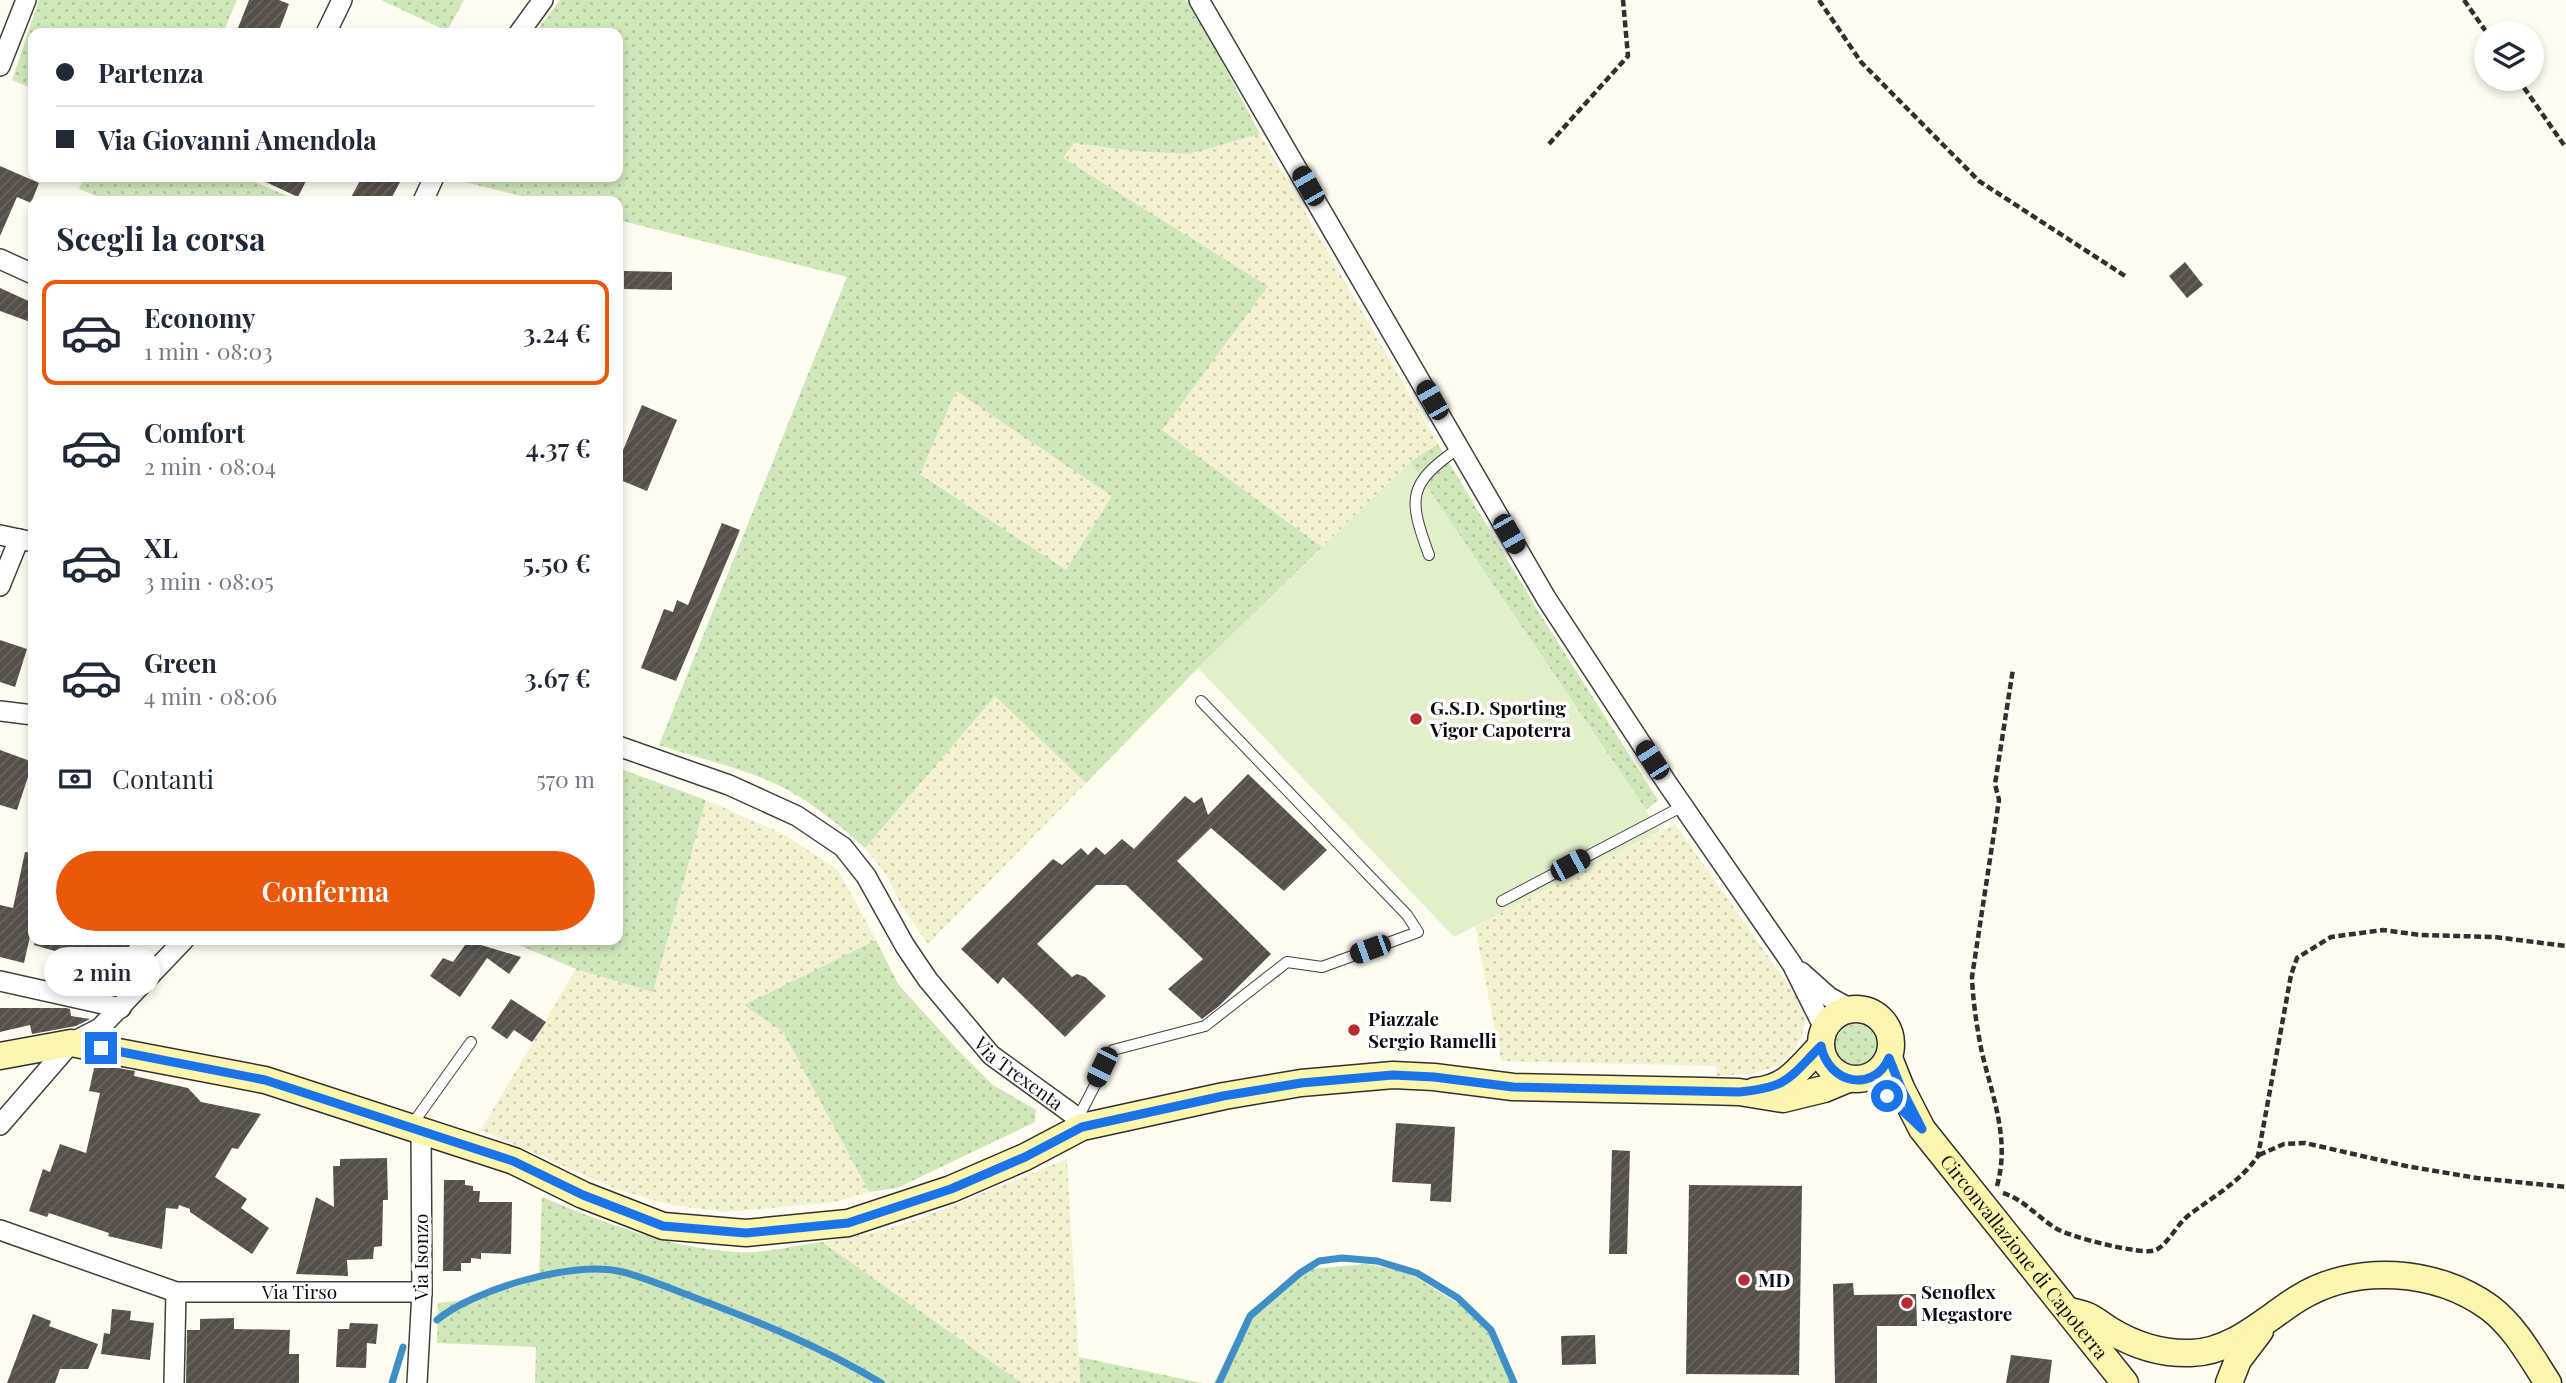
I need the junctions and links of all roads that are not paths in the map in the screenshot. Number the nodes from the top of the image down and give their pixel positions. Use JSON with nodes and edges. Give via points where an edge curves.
{"nodes":[{"id":1,"x":26,"y":0,"type":"edge"},
{"id":2,"x":342,"y":0,"type":"edge"},
{"id":3,"x":543,"y":0,"type":"edge"},
{"id":4,"x":1199,"y":0,"type":"edge"},
{"id":5,"x":328,"y":28,"type":"edge"},
{"id":6,"x":523,"y":28,"type":"edge"},
{"id":7,"x":0,"y":66,"type":"edge"},
{"id":8,"x":0,"y":260,"type":"edge"},
{"id":9,"x":28,"y":272,"type":"edge"},
{"id":10,"x":1460,"y":448,"type":"junction"},
{"id":11,"x":17,"y":539,"type":"edge"},
{"id":12,"x":1429,"y":555,"type":"dead end"},
{"id":13,"x":0,"y":586,"type":"edge"},
{"id":14,"x":1200,"y":701,"type":"dead end"},
{"id":15,"x":0,"y":710,"type":"edge"},
{"id":16,"x":28,"y":714,"type":"edge"},
{"id":17,"x":623,"y":748,"type":"edge"},
{"id":18,"x":1683,"y":806,"type":"junction"},
{"id":19,"x":1502,"y":901,"type":"dead end"},
{"id":20,"x":179,"y":945,"type":"edge"},
{"id":21,"x":1792,"y":964,"type":"junction"},
{"id":22,"x":0,"y":981,"type":"edge"},
{"id":23,"x":121,"y":1008,"type":"junction"},
{"id":24,"x":1851,"y":1009,"type":"junction"},
{"id":25,"x":1823,"y":1038,"type":"junction"},
{"id":26,"x":471,"y":1042,"type":"dead end"},
{"id":27,"x":71,"y":1043,"type":"junction"},
{"id":28,"x":0,"y":1056,"type":"edge"},
{"id":29,"x":1889,"y":1058,"type":"junction"},
{"id":30,"x":1854,"y":1079,"type":"junction"},
{"id":31,"x":1739,"y":1092,"type":"junction"},
{"id":32,"x":1080,"y":1122,"type":"junction"},
{"id":33,"x":0,"y":1125,"type":"edge"},
{"id":34,"x":416,"y":1128,"type":"junction"},
{"id":35,"x":1922,"y":1129,"type":"junction"},
{"id":36,"x":0,"y":1230,"type":"edge"},
{"id":37,"x":176,"y":1292,"type":"junction"},
{"id":38,"x":422,"y":1292,"type":"junction"},
{"id":39,"x":2069,"y":1311,"type":"junction"},
{"id":40,"x":2268,"y":1319,"type":"junction"},
{"id":41,"x":174,"y":1383,"type":"edge"},
{"id":42,"x":417,"y":1383,"type":"edge"},
{"id":43,"x":2126,"y":1383,"type":"edge"},
{"id":44,"x":2229,"y":1383,"type":"edge"},
{"id":45,"x":2548,"y":1383,"type":"edge"}],
"edges":[{"from":1,"to":7,"type":"street"},
{"from":2,"to":5,"type":"street"},
{"from":3,"to":6,"type":"street"},
{"from":4,"to":10,"type":"street"},
{"from":8,"to":9,"type":"street"},
{"from":10,"to":12,"type":"lane","via":[[1429,471],[1414,502]]},
{"from":10,"to":18,"type":"street","via":[[1546,598]]},
{"from":11,"to":13,"type":"street"},
{"from":14,"to":32,"type":"lane","via":[[1407,915],[1418,932],[1322,967],[1287,962],[1205,1027],[1113,1050]]},
{"from":15,"to":16,"type":"street"},
{"from":17,"to":32,"type":"street","name":"Via Trexenta","via":[[729,785],[797,816],[843,846],[928,980],[991,1055]]},
{"from":18,"to":19,"type":"lane"},
{"from":18,"to":21,"type":"street"},
{"from":20,"to":23,"type":"street"},
{"from":21,"to":24,"type":"street","via":[[1829,997]]},
{"from":21,"to":25,"type":"street"},
{"from":22,"to":23,"type":"street"},
{"from":23,"to":27,"type":"street","via":[[100,1028]]},
{"from":24,"to":25,"type":"street","via":[[1837,1015]]},
{"from":24,"to":29,"type":"street","via":[[1882,1020],[1892,1040]]},
{"from":25,"to":30,"type":"street","via":[[1823,1058],[1829,1067]]},
{"from":25,"to":31,"type":"street","via":[[1782,1084]]},
{"from":26,"to":34,"type":"lane"},
{"from":27,"to":28,"type":"street"},
{"from":27,"to":33,"type":"street"},
{"from":27,"to":34,"type":"street","via":[[265,1080]]},
{"from":29,"to":30,"type":"street","via":[[1880,1071]]},
{"from":29,"to":35,"type":"street"},
{"from":30,"to":31,"type":"street","via":[[1790,1098]]},
{"from":30,"to":35,"type":"street","via":[[1887,1096]]},
{"from":31,"to":32,"type":"street","via":[[1513,1087],[1393,1075],[1301,1083]]},
{"from":32,"to":34,"type":"street","via":[[1025,1157],[951,1189],[848,1223],[746,1233],[663,1226],[513,1161]]},
{"from":34,"to":38,"type":"street","name":"Via Isonzo"},
{"from":35,"to":39,"type":"street","name":"Circonvallazione di Capoterra"},
{"from":36,"to":37,"type":"street","name":"Via Tirso"},
{"from":37,"to":38,"type":"street","name":"Via Tirso"},
{"from":37,"to":41,"type":"street"},
{"from":38,"to":42,"type":"street","name":"Via Isonzo"},
{"from":39,"to":40,"type":"street","via":[[2089,1315],[2154,1351],[2193,1353],[2226,1346]]},
{"from":39,"to":43,"type":"street","name":"Circonvallazione di Capoterra"},
{"from":40,"to":44,"type":"street","via":[[2238,1360]]},
{"from":40,"to":45,"type":"street","via":[[2301,1296],[2338,1282],[2380,1275],[2421,1277],[2458,1289],[2491,1308],[2518,1337]]}]}
